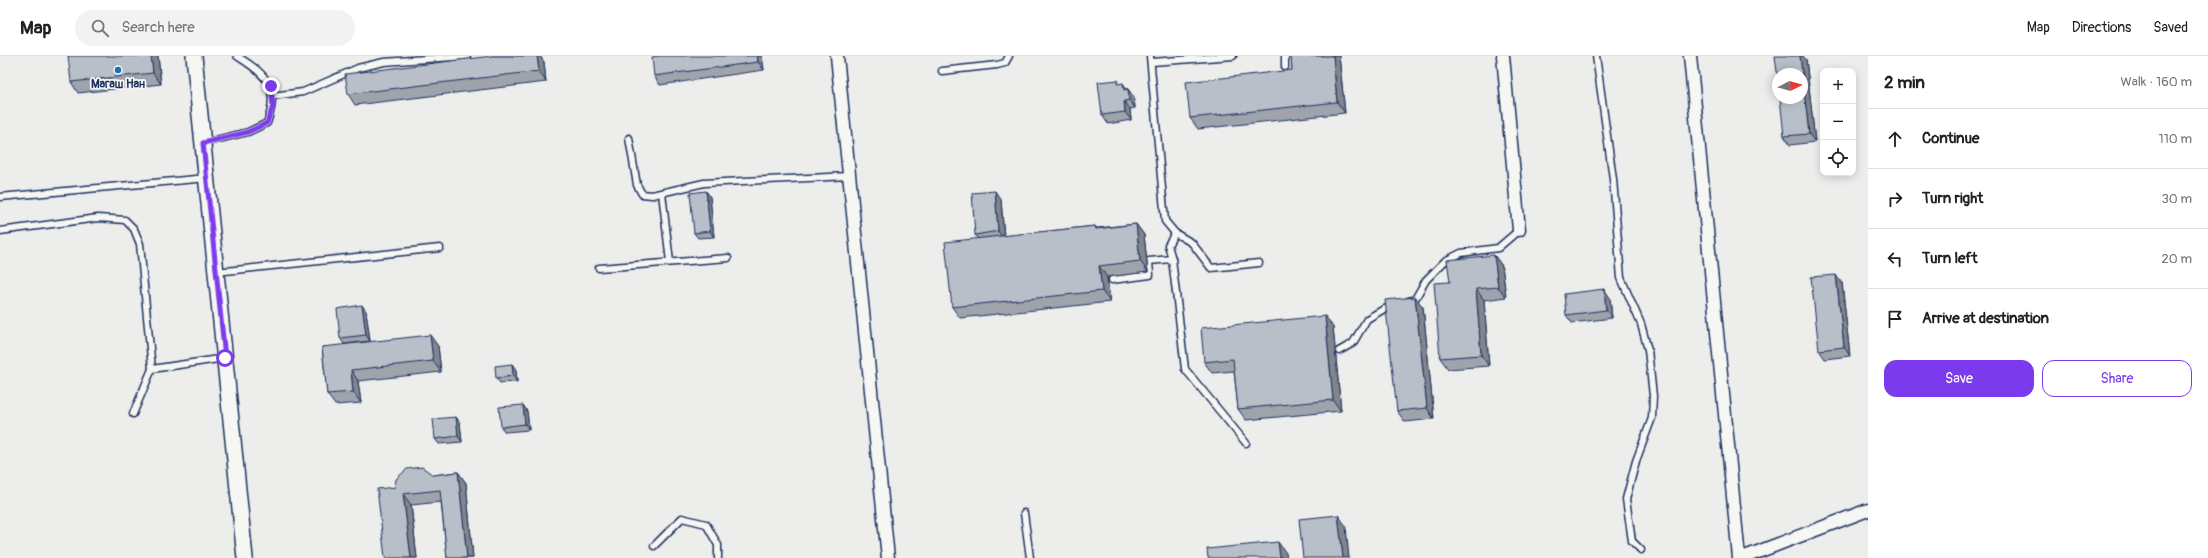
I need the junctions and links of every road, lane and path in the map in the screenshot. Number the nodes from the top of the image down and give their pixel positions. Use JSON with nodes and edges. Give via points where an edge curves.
{"nodes":[{"id":1,"x":194,"y":56,"type":"edge"},
{"id":2,"x":237,"y":56,"type":"edge"},
{"id":3,"x":467,"y":56,"type":"edge"},
{"id":4,"x":837,"y":56,"type":"edge"},
{"id":5,"x":1009,"y":56,"type":"edge"},
{"id":6,"x":1233,"y":56,"type":"edge"},
{"id":7,"x":1285,"y":56,"type":"edge"},
{"id":8,"x":1503,"y":56,"type":"edge"},
{"id":9,"x":1596,"y":56,"type":"edge"},
{"id":10,"x":1690,"y":56,"type":"edge"},
{"id":11,"x":1151,"y":59,"type":"edge"},
{"id":12,"x":1285,"y":67,"type":"dead end"},
{"id":13,"x":942,"y":71,"type":"dead end"},
{"id":14,"x":272,"y":96,"type":"junction"},
{"id":15,"x":629,"y":138,"type":"dead end"},
{"id":16,"x":203,"y":143,"type":"junction"},
{"id":17,"x":849,"y":176,"type":"junction"},
{"id":18,"x":207,"y":178,"type":"junction"},
{"id":19,"x":662,"y":193,"type":"junction"},
{"id":20,"x":0,"y":198,"type":"edge"},
{"id":21,"x":0,"y":230,"type":"edge"},
{"id":22,"x":1519,"y":230,"type":"joint"},
{"id":23,"x":1176,"y":233,"type":"junction"},
{"id":24,"x":440,"y":248,"type":"dead end"},
{"id":25,"x":728,"y":258,"type":"dead end"},
{"id":26,"x":1172,"y":259,"type":"junction"},
{"id":27,"x":670,"y":262,"type":"junction"},
{"id":28,"x":1259,"y":263,"type":"dead end"},
{"id":29,"x":600,"y":268,"type":"dead end"},
{"id":30,"x":216,"y":272,"type":"junction"},
{"id":31,"x":1112,"y":280,"type":"dead end"},
{"id":32,"x":1339,"y":351,"type":"dead end"},
{"id":33,"x":225,"y":358,"type":"junction"},
{"id":34,"x":152,"y":369,"type":"junction"},
{"id":35,"x":133,"y":414,"type":"dead end"},
{"id":36,"x":1246,"y":443,"type":"dead end"},
{"id":37,"x":1868,"y":510,"type":"edge"},
{"id":38,"x":1024,"y":514,"type":"dead end"},
{"id":39,"x":654,"y":546,"type":"dead end"},
{"id":40,"x":1641,"y":550,"type":"dead end"},
{"id":41,"x":245,"y":558,"type":"edge"},
{"id":42,"x":718,"y":558,"type":"edge"},
{"id":43,"x":888,"y":558,"type":"edge"},
{"id":44,"x":1030,"y":558,"type":"edge"},
{"id":45,"x":1740,"y":558,"type":"edge"}],
"edges":[{"from":1,"to":16,"type":"street"},
{"from":2,"to":14,"type":"lane","via":[[257,68],[271,86]]},
{"from":3,"to":14,"type":"lane","via":[[384,62],[358,68],[303,92]]},
{"from":4,"to":17,"type":"street"},
{"from":5,"to":13,"type":"lane","via":[[1005,63],[997,65]]},
{"from":6,"to":11,"type":"lane"},
{"from":7,"to":12,"type":"lane"},
{"from":8,"to":22,"type":"street"},
{"from":9,"to":40,"type":"lane","via":[[1613,179],[1622,278],[1641,324],[1648,350],[1653,396],[1652,418],[1636,461],[1626,499],[1632,541]]},
{"from":10,"to":45,"type":"street"},
{"from":11,"to":23,"type":"lane","via":[[1165,220]]},
{"from":14,"to":16,"type":"lane","via":[[273,106],[267,123],[248,132]]},
{"from":15,"to":19,"type":"lane","via":[[637,185],[642,194]]},
{"from":16,"to":18,"type":"street"},
{"from":17,"to":19,"type":"lane","via":[[704,183]]},
{"from":17,"to":43,"type":"street"},
{"from":18,"to":20,"type":"lane"},
{"from":18,"to":30,"type":"street"},
{"from":19,"to":27,"type":"lane"},
{"from":21,"to":34,"type":"lane","via":[[98,218],[125,220],[134,229],[140,244]]},
{"from":22,"to":32,"type":"lane","via":[[1498,248],[1461,252],[1445,261],[1426,280],[1416,299],[1384,309],[1367,319],[1353,342]]},
{"from":23,"to":26,"type":"lane","via":[[1168,246]]},
{"from":23,"to":28,"type":"lane","via":[[1192,243],[1210,268]]},
{"from":24,"to":30,"type":"lane"},
{"from":25,"to":27,"type":"lane"},
{"from":26,"to":31,"type":"lane","via":[[1149,261],[1150,275]]},
{"from":26,"to":36,"type":"lane","via":[[1185,369]]},
{"from":27,"to":29,"type":"lane"},
{"from":30,"to":33,"type":"street"},
{"from":33,"to":34,"type":"lane"},
{"from":33,"to":41,"type":"street"},
{"from":34,"to":35,"type":"lane"},
{"from":37,"to":45,"type":"street"},
{"from":38,"to":44,"type":"lane"},
{"from":39,"to":42,"type":"lane","via":[[682,518],[706,524],[718,545]]}]}
